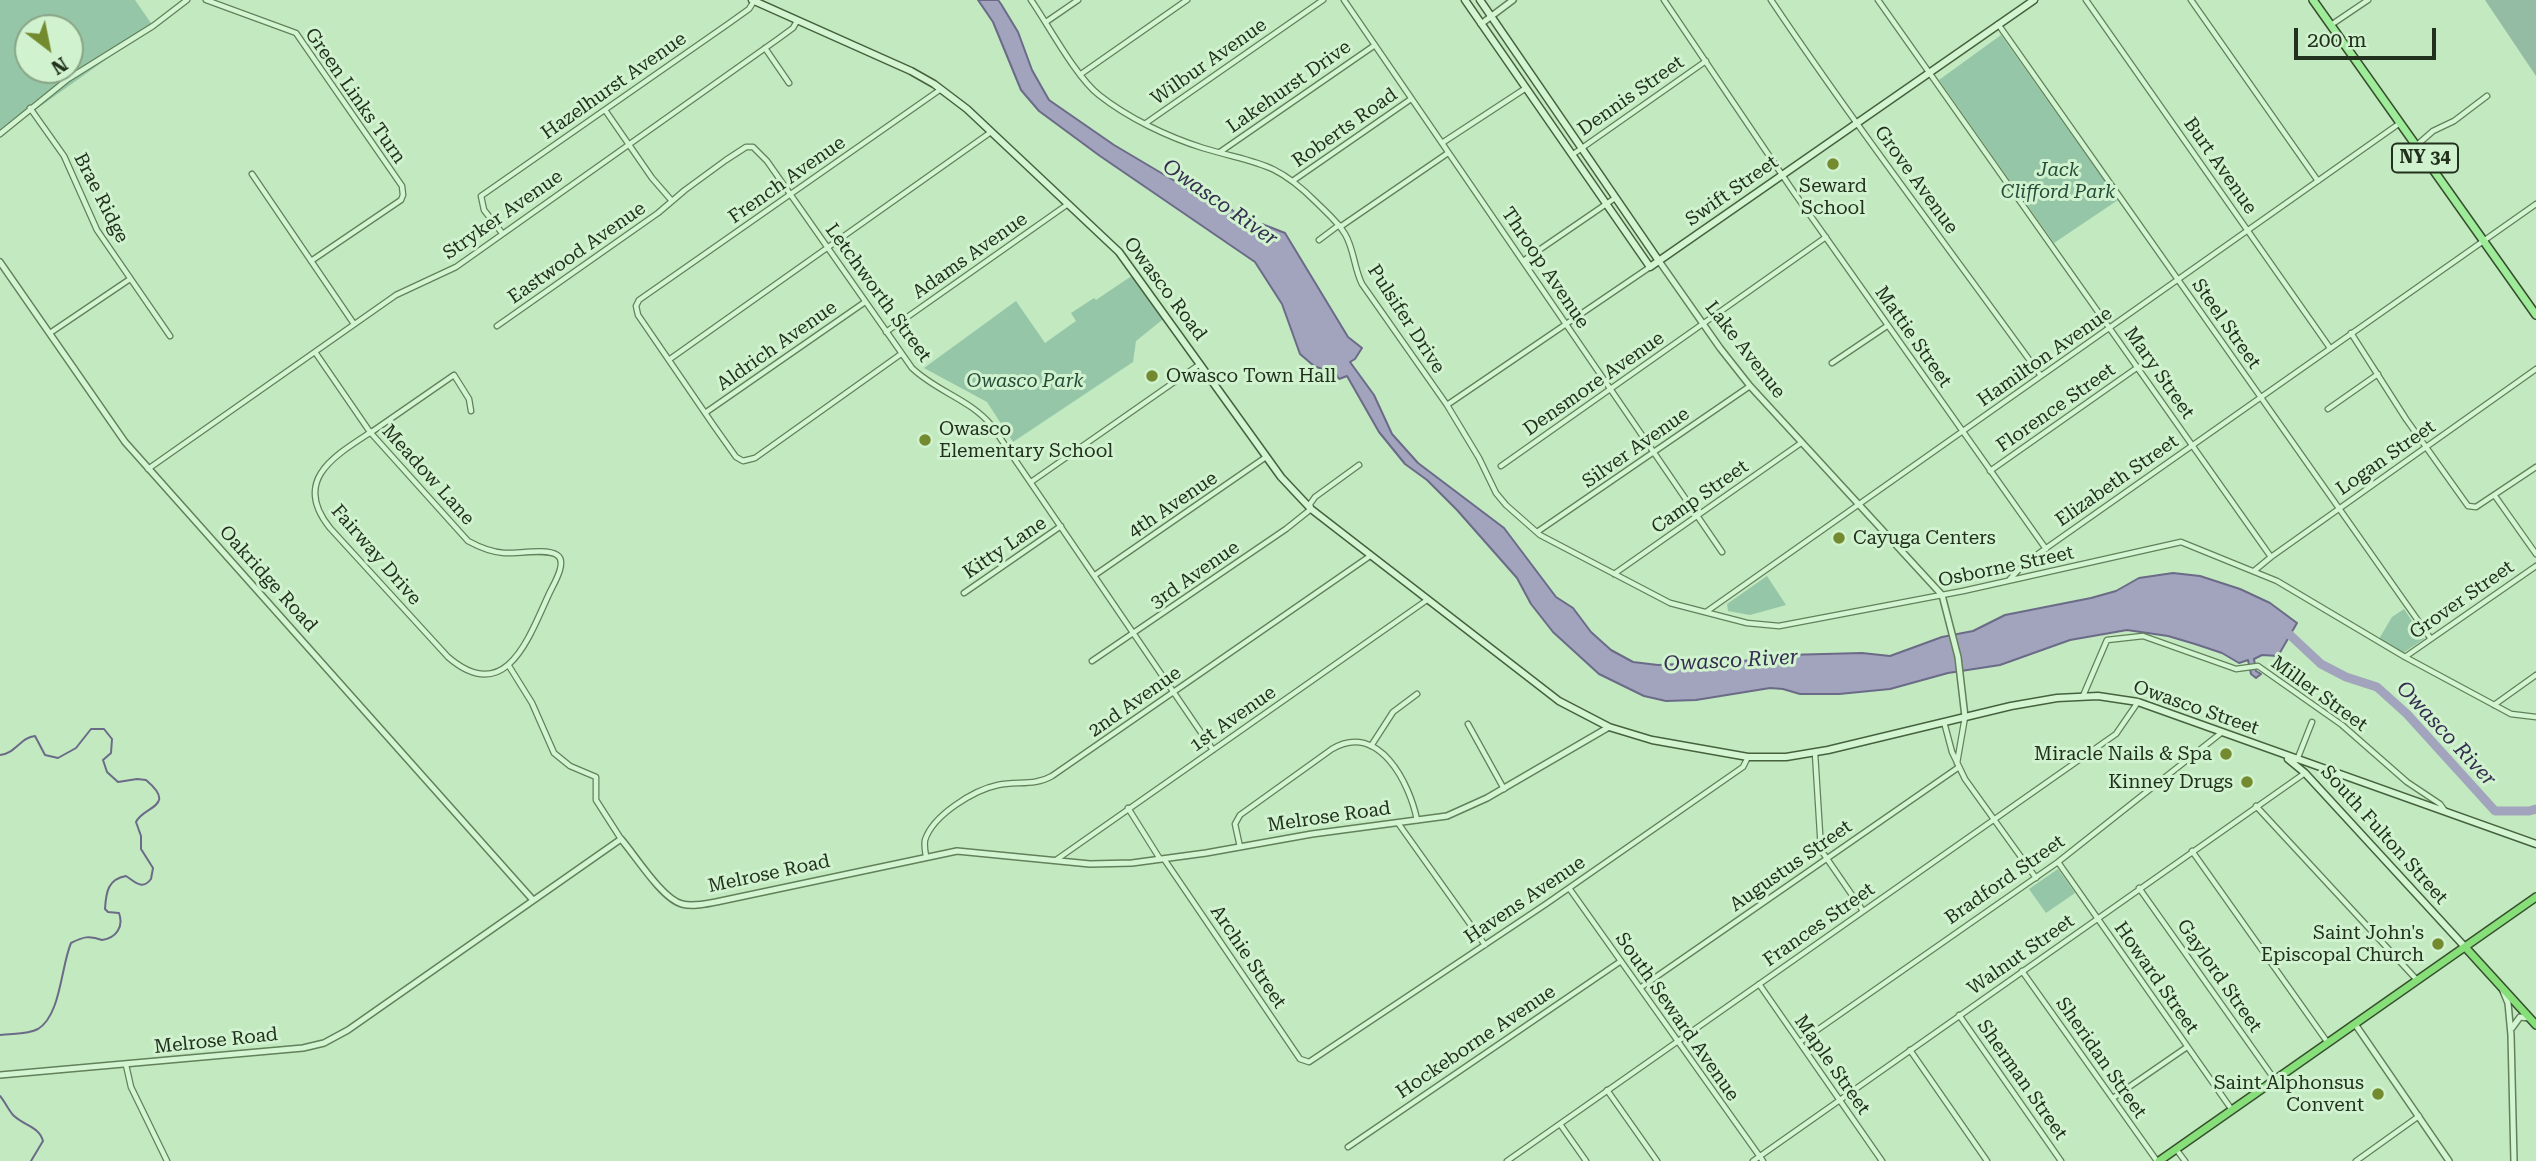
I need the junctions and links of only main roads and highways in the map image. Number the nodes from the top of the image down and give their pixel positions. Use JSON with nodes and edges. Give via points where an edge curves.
{"nodes":[{"id":1,"x":1465,"y":0,"type":"edge"},
{"id":2,"x":1480,"y":0,"type":"edge"},
{"id":3,"x":2034,"y":0,"type":"edge"},
{"id":4,"x":2313,"y":0,"type":"edge"},
{"id":5,"x":753,"y":1,"type":"edge"},
{"id":6,"x":1659,"y":261,"type":"junction"},
{"id":7,"x":2536,"y":315,"type":"edge"},
{"id":8,"x":2274,"y":752,"type":"junction"},
{"id":9,"x":1750,"y":757,"type":"joint"},
{"id":10,"x":2309,"y":764,"type":"junction"},
{"id":11,"x":2305,"y":773,"type":"junction"},
{"id":12,"x":2536,"y":844,"type":"edge"},
{"id":13,"x":2536,"y":897,"type":"edge"},
{"id":14,"x":2465,"y":947,"type":"junction"},
{"id":15,"x":2536,"y":1025,"type":"edge"},
{"id":16,"x":2158,"y":1161,"type":"edge"}],
"edges":[{"from":1,"to":6,"type":"main road","name":"Swift Street","via":[[1650,267]]},
{"from":2,"to":6,"type":"main road","name":"Lake Avenue"},
{"from":3,"to":6,"type":"main road","name":"Swift Street"},
{"from":4,"to":7,"type":"main road","number":"NY 34"},
{"from":5,"to":9,"type":"main road","name":"Owasco Road","via":[[911,71],[942,89],[991,131],[1132,267],[1290,488],[1546,692],[1609,727],[1672,745]]},
{"from":8,"to":9,"type":"main road","name":"Owasco Street","via":[[2138,702],[2083,696],[2028,703],[1815,753]]},
{"from":8,"to":10,"type":"main road","name":"Owasco Street"},
{"from":8,"to":11,"type":"main road","name":"South Fulton Street"},
{"from":10,"to":11,"type":"main road"},
{"from":10,"to":12,"type":"main road","name":"Owasco Street"},
{"from":11,"to":14,"type":"main road","name":"South Fulton Street"},
{"from":13,"to":14,"type":"highway"},
{"from":14,"to":15,"type":"highway"},
{"from":14,"to":16,"type":"highway"}]}
